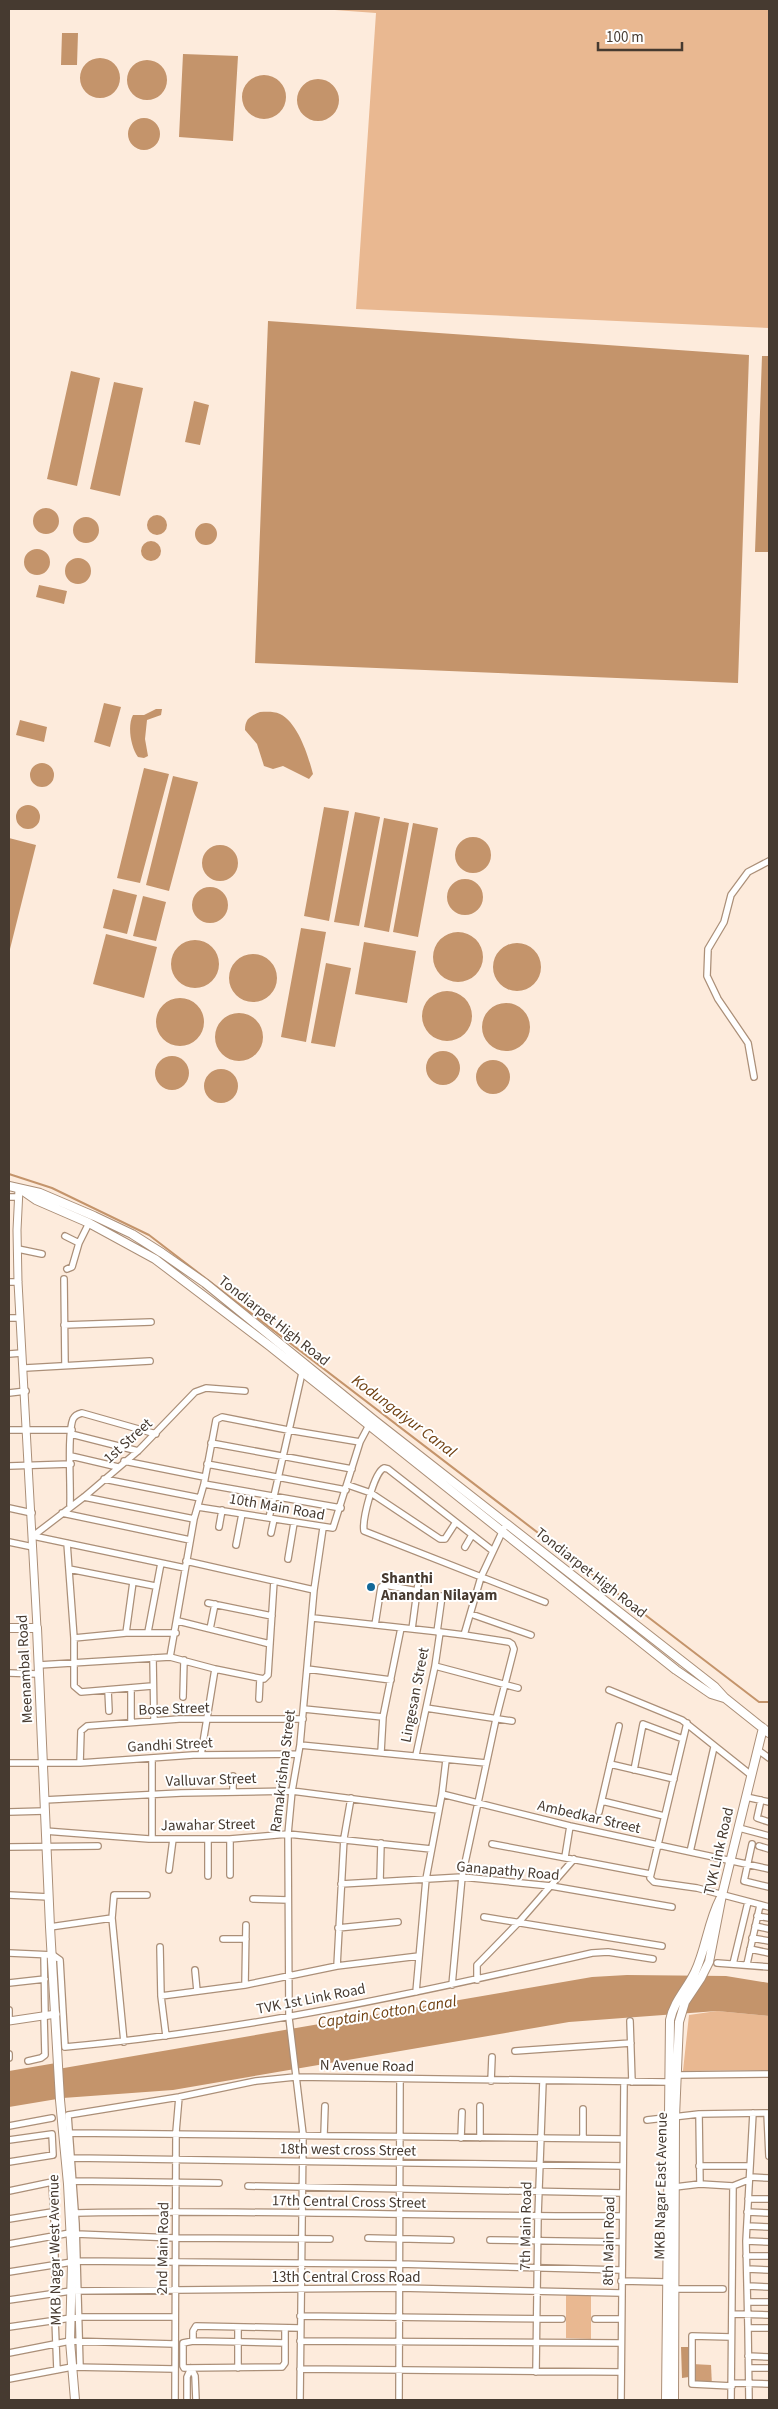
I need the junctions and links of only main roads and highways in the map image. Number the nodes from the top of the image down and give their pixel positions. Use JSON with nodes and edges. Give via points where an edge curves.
{"nodes":[{"id":1,"x":9,"y":1186,"type":"edge"},
{"id":2,"x":18,"y":1193,"type":"junction"},
{"id":3,"x":504,"y":1527,"type":"junction"},
{"id":4,"x":9,"y":1628,"type":"edge"},
{"id":5,"x":766,"y":1731,"type":"edge"},
{"id":6,"x":722,"y":1895,"type":"junction"},
{"id":7,"x":701,"y":1978,"type":"joint"},
{"id":8,"x":58,"y":2057,"type":"joint"},
{"id":9,"x":671,"y":2118,"type":"junction"},
{"id":10,"x":74,"y":2400,"type":"edge"},
{"id":11,"x":666,"y":2400,"type":"edge"},
{"id":12,"x":674,"y":2400,"type":"edge"}],
"edges":[{"from":1,"to":2,"type":"main road","name":"Tondiarpet High Road"},
{"from":2,"to":3,"type":"main road","name":"Tondiarpet High Road","via":[[89,1223],[155,1259]]},
{"from":2,"to":3,"type":"main road","name":"Tondiarpet High Road","via":[[49,1197],[147,1242],[205,1284]]},
{"from":3,"to":5,"type":"main road","name":"Tondiarpet High Road","via":[[716,1687]]},
{"from":4,"to":8,"type":"main road","name":"Meenambal Road","via":[[37,1628],[49,1897],[48,1955]]},
{"from":5,"to":6,"type":"main road","name":"TVK Link Road","via":[[751,1775]]},
{"from":6,"to":7,"type":"main road","name":"TVK Link Road","via":[[709,1962]]},
{"from":6,"to":9,"type":"main road","via":[[692,1977],[673,2006],[668,2082]]},
{"from":7,"to":9,"type":"main road","name":"MKB Nagar East Avenue","via":[[685,2002],[679,2022]]},
{"from":8,"to":10,"type":"main road","name":"MKB Nagar West Avenue","via":[[73,2224]]},
{"from":9,"to":11,"type":"main road"},
{"from":9,"to":12,"type":"main road","name":"MKB Nagar East Avenue","via":[[675,2187]]}]}
